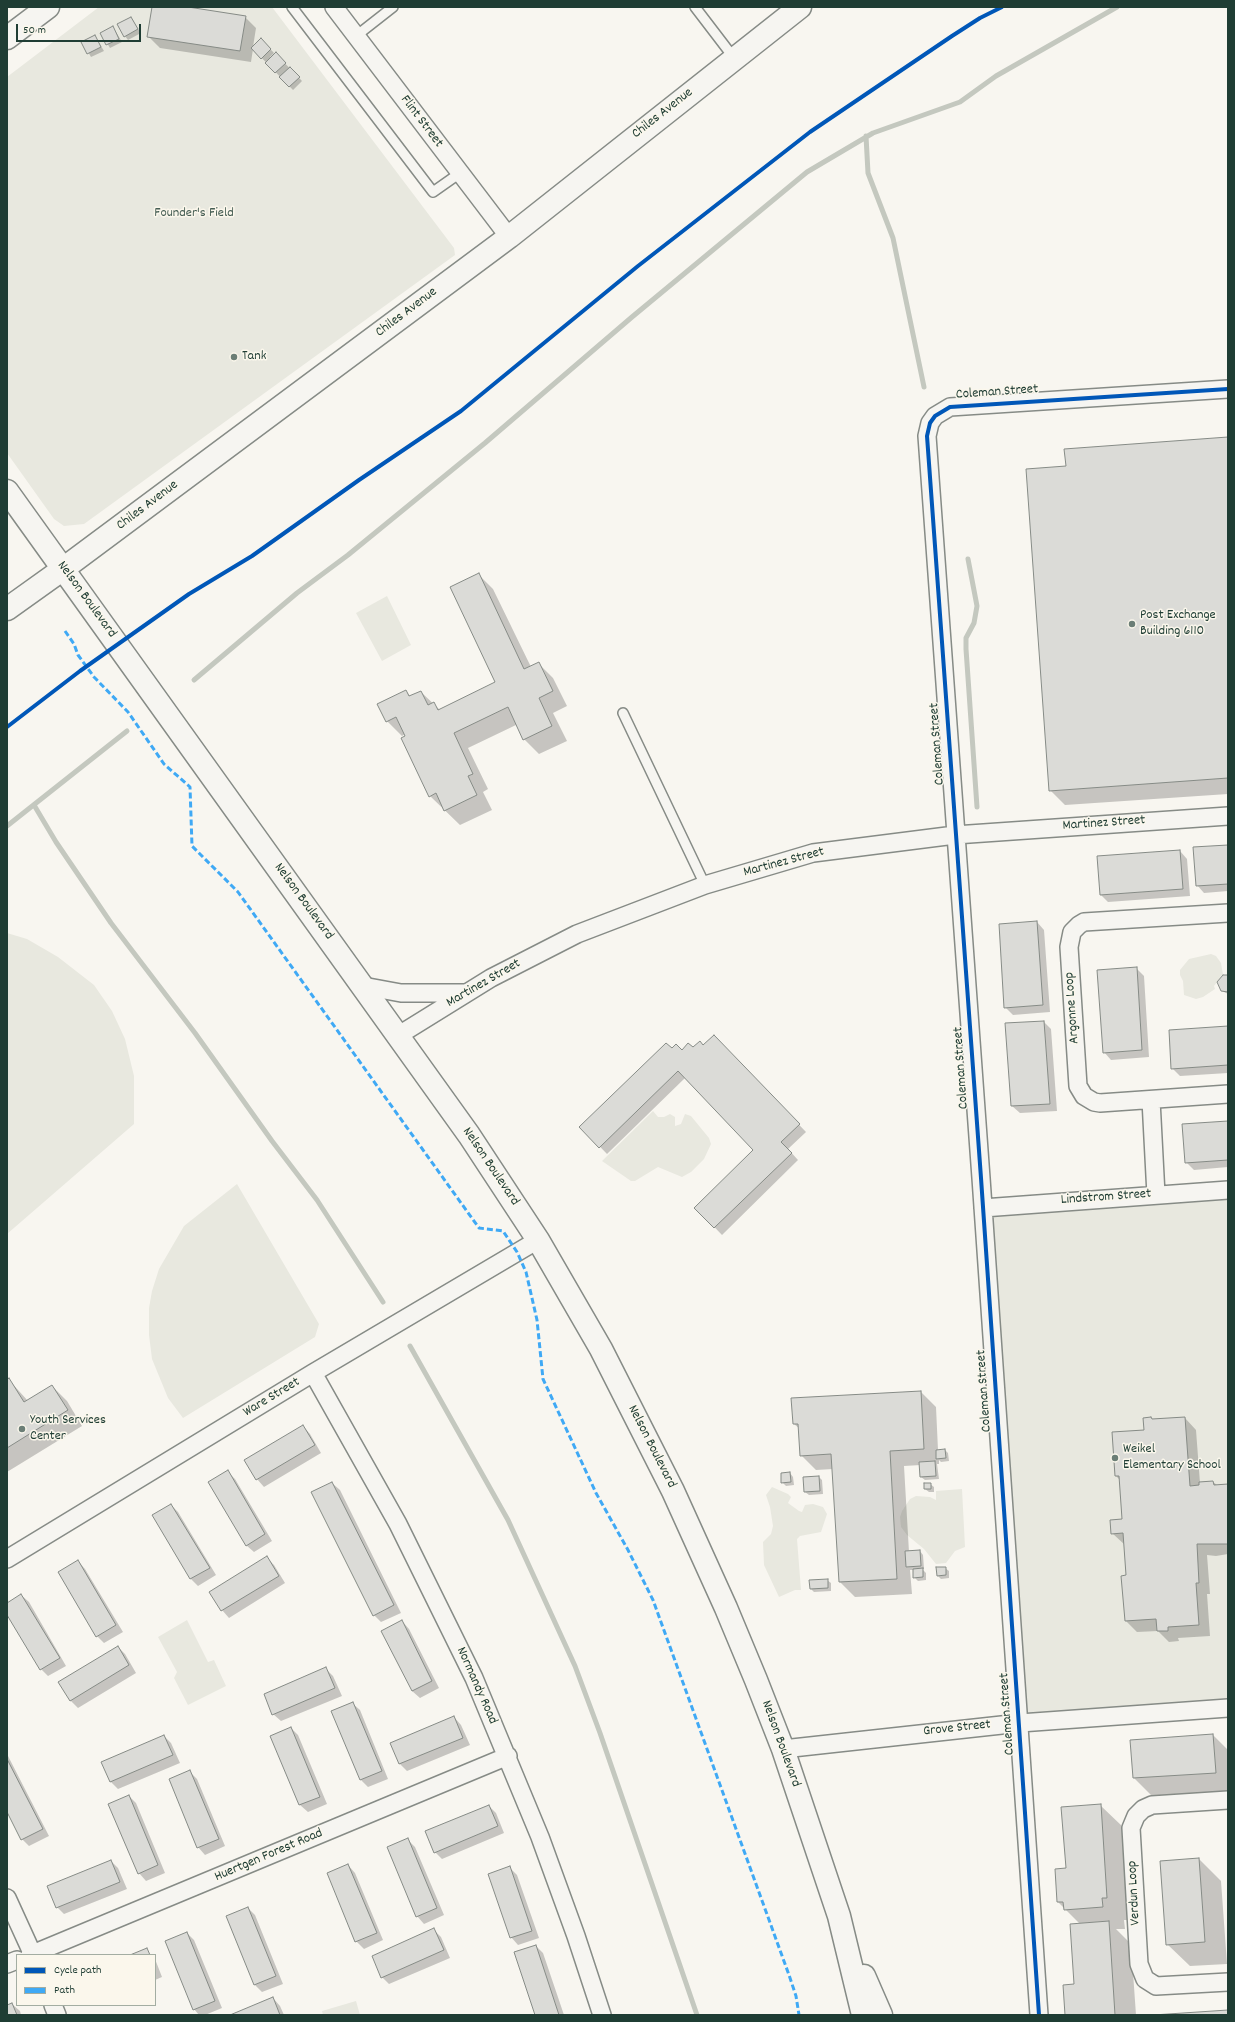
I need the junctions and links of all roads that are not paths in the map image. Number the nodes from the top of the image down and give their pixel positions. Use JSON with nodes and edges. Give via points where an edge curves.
{"nodes":[{"id":1,"x":48,"y":7,"type":"edge"},
{"id":2,"x":292,"y":7,"type":"edge"},
{"id":3,"x":334,"y":7,"type":"edge"},
{"id":4,"x":393,"y":7,"type":"edge"},
{"id":5,"x":695,"y":7,"type":"edge"},
{"id":6,"x":800,"y":7,"type":"edge"},
{"id":7,"x":356,"y":36,"type":"junction"},
{"id":8,"x":7,"y":38,"type":"edge"},
{"id":9,"x":734,"y":58,"type":"junction"},
{"id":10,"x":460,"y":173,"type":"junction"},
{"id":11,"x":509,"y":237,"type":"junction"},
{"id":12,"x":1228,"y":388,"type":"edge"},
{"id":13,"x":7,"y":491,"type":"edge"},
{"id":14,"x":63,"y":569,"type":"junction"},
{"id":15,"x":7,"y":609,"type":"edge"},
{"id":16,"x":622,"y":713,"type":"dead end"},
{"id":17,"x":1228,"y":816,"type":"edge"},
{"id":18,"x":955,"y":834,"type":"junction"},
{"id":19,"x":705,"y":885,"type":"junction"},
{"id":20,"x":1228,"y":913,"type":"edge"},
{"id":21,"x":363,"y":986,"type":"junction"},
{"id":22,"x":466,"y":993,"type":"junction"},
{"id":23,"x":399,"y":1035,"type":"junction"},
{"id":24,"x":1228,"y":1094,"type":"edge"},
{"id":25,"x":1151,"y":1100,"type":"junction"},
{"id":26,"x":1228,"y":1190,"type":"edge"},
{"id":27,"x":1156,"y":1195,"type":"junction"},
{"id":28,"x":983,"y":1208,"type":"junction"},
{"id":29,"x":538,"y":1240,"type":"junction"},
{"id":30,"x":313,"y":1373,"type":"junction"},
{"id":31,"x":7,"y":1559,"type":"edge"},
{"id":32,"x":1228,"y":1708,"type":"edge"},
{"id":33,"x":1020,"y":1723,"type":"junction"},
{"id":34,"x":783,"y":1749,"type":"junction"},
{"id":35,"x":508,"y":1756,"type":"junction"},
{"id":36,"x":1228,"y":1800,"type":"edge"},
{"id":37,"x":7,"y":1898,"type":"edge"},
{"id":38,"x":839,"y":1916,"type":"junction"},
{"id":39,"x":27,"y":1954,"type":"edge"},
{"id":40,"x":33,"y":1954,"type":"edge"},
{"id":41,"x":1228,"y":1982,"type":"edge"},
{"id":42,"x":602,"y":2015,"type":"edge"},
{"id":43,"x":863,"y":2015,"type":"edge"},
{"id":44,"x":881,"y":2015,"type":"edge"},
{"id":45,"x":1039,"y":2015,"type":"edge"}],
"edges":[{"from":1,"to":8,"type":"street"},
{"from":2,"to":10,"type":"lane","via":[[433,192]]},
{"from":3,"to":7,"type":"street","name":"Flint Street"},
{"from":4,"to":7,"type":"lane"},
{"from":5,"to":9,"type":"lane"},
{"from":6,"to":9,"type":"street","name":"Chiles Avenue"},
{"from":7,"to":10,"type":"street","name":"Flint Street"},
{"from":9,"to":11,"type":"street","name":"Chiles Avenue"},
{"from":10,"to":11,"type":"street","name":"Flint Street"},
{"from":11,"to":14,"type":"street","name":"Chiles Avenue"},
{"from":12,"to":18,"type":"street","name":"Coleman Street","via":[[950,407],[942,410],[930,423],[927,436]]},
{"from":13,"to":14,"type":"street","name":"Nelson Boulevard"},
{"from":14,"to":15,"type":"street","name":"Chiles Avenue"},
{"from":14,"to":21,"type":"street","name":"Nelson Boulevard"},
{"from":16,"to":19,"type":"lane"},
{"from":17,"to":18,"type":"street","name":"Martinez Street"},
{"from":18,"to":19,"type":"street","name":"Martinez Street","via":[[814,853]]},
{"from":18,"to":28,"type":"street","name":"Coleman Street"},
{"from":19,"to":22,"type":"street","name":"Martinez Street","via":[[577,934]]},
{"from":20,"to":25,"type":"street","name":"Argonne Loop","via":[[1084,922],[1075,929],[1070,939],[1080,1092],[1088,1100],[1100,1103]]},
{"from":21,"to":22,"type":"street","via":[[402,993]]},
{"from":21,"to":23,"type":"street","name":"Nelson Boulevard"},
{"from":22,"to":23,"type":"street","name":"Martinez Street"},
{"from":23,"to":29,"type":"street","name":"Nelson Boulevard"},
{"from":24,"to":25,"type":"street","name":"Argonne Loop"},
{"from":25,"to":27,"type":"street"},
{"from":26,"to":27,"type":"street","name":"Lindstrom Street"},
{"from":27,"to":28,"type":"street","name":"Lindstrom Street"},
{"from":28,"to":33,"type":"street","name":"Coleman Street"},
{"from":29,"to":30,"type":"street","name":"Ware Street"},
{"from":29,"to":34,"type":"street","name":"Nelson Boulevard","via":[[601,1349],[673,1491],[726,1608]]},
{"from":30,"to":31,"type":"street","name":"Ware Street"},
{"from":30,"to":35,"type":"street","name":"Normandy Road","via":[[398,1524],[474,1678]]},
{"from":32,"to":33,"type":"street","name":"Grove Street"},
{"from":33,"to":34,"type":"street","name":"Grove Street"},
{"from":33,"to":45,"type":"street","name":"Coleman Street"},
{"from":34,"to":38,"type":"street","name":"Nelson Boulevard"},
{"from":35,"to":40,"type":"street","name":"Huertgen Forest Road"},
{"from":35,"to":42,"type":"street","name":"Normandy Road","via":[[574,1928]]},
{"from":36,"to":41,"type":"street","name":"Verdun Loop","via":[[1152,1805],[1136,1816],[1131,1828],[1139,1964],[1144,1979],[1156,1986]]},
{"from":37,"to":39,"type":"street"},
{"from":38,"to":43,"type":"street","name":"Nelson Boulevard"},
{"from":38,"to":44,"type":"street","name":"Nelson Boulevard"}]}
